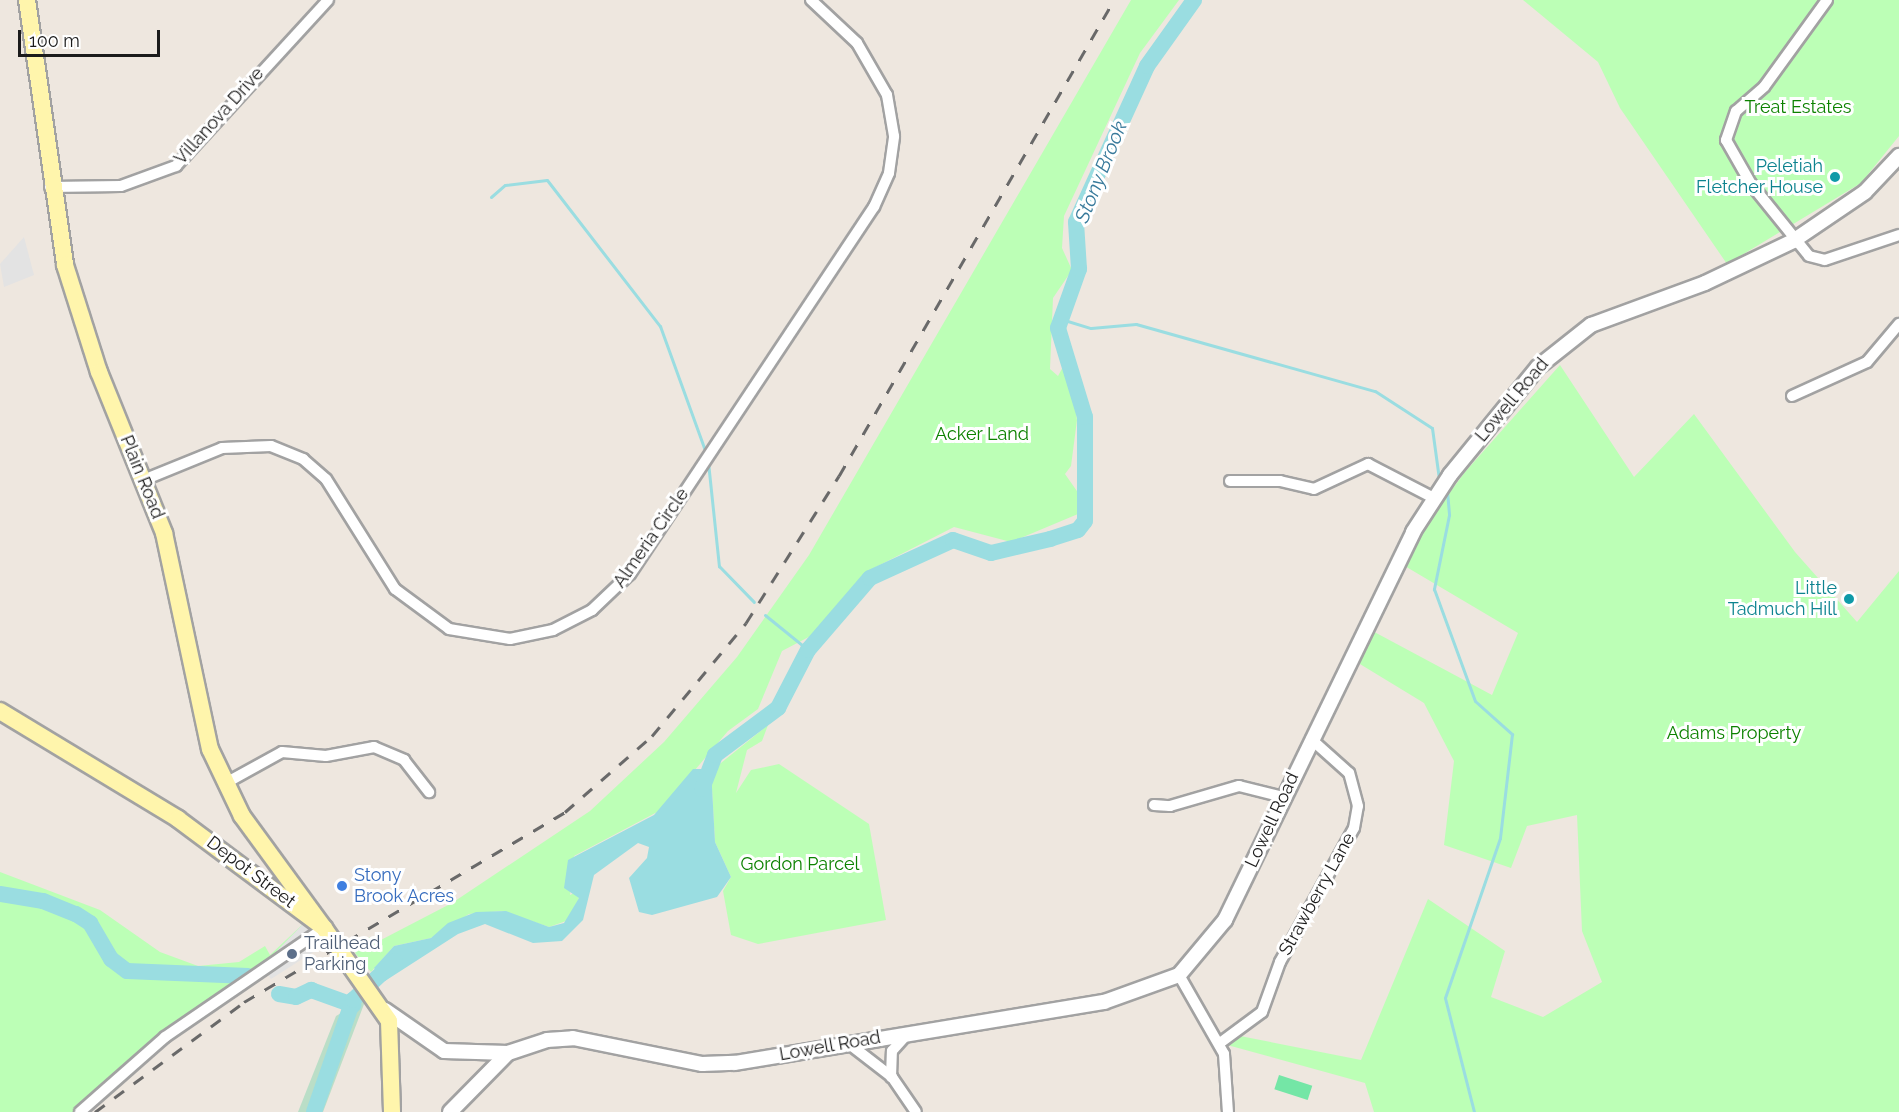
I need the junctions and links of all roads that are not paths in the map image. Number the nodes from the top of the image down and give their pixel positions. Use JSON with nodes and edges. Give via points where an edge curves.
{"nodes":[{"id":1,"x":27,"y":0,"type":"edge"},
{"id":2,"x":811,"y":0,"type":"edge"},
{"id":3,"x":1827,"y":0,"type":"edge"},
{"id":4,"x":322,"y":2,"type":"edge"},
{"id":5,"x":1899,"y":156,"type":"edge"},
{"id":6,"x":50,"y":187,"type":"junction"},
{"id":7,"x":1899,"y":235,"type":"edge"},
{"id":8,"x":1793,"y":241,"type":"junction"},
{"id":9,"x":1899,"y":324,"type":"edge"},
{"id":10,"x":1792,"y":396,"type":"dead end"},
{"id":11,"x":146,"y":479,"type":"junction"},
{"id":12,"x":1230,"y":482,"type":"dead end"},
{"id":13,"x":1434,"y":498,"type":"junction"},
{"id":14,"x":0,"y":711,"type":"edge"},
{"id":15,"x":1311,"y":739,"type":"junction"},
{"id":16,"x":224,"y":784,"type":"junction"},
{"id":17,"x":429,"y":792,"type":"dead end"},
{"id":18,"x":1283,"y":796,"type":"junction"},
{"id":19,"x":1154,"y":805,"type":"dead end"},
{"id":20,"x":324,"y":928,"type":"junction"},
{"id":21,"x":1179,"y":975,"type":"junction"},
{"id":22,"x":381,"y":1004,"type":"junction"},
{"id":23,"x":908,"y":1033,"type":"junction"},
{"id":24,"x":1220,"y":1042,"type":"junction"},
{"id":25,"x":848,"y":1043,"type":"junction"},
{"id":26,"x":508,"y":1053,"type":"junction"},
{"id":27,"x":892,"y":1077,"type":"junction"},
{"id":28,"x":80,"y":1112,"type":"edge"},
{"id":29,"x":392,"y":1112,"type":"edge"},
{"id":30,"x":450,"y":1112,"type":"edge"},
{"id":31,"x":916,"y":1112,"type":"edge"},
{"id":32,"x":1228,"y":1112,"type":"edge"}],
"edges":[{"from":1,"to":6,"type":"main road","name":"Plain Road"},
{"from":2,"to":11,"type":"street","name":"Almeria Circle","via":[[857,43],[887,95],[894,136],[889,172],[874,207],[636,565],[592,610],[553,630],[510,639],[448,628],[394,589],[326,478],[303,459],[271,446],[222,448]]},
{"from":3,"to":8,"type":"street","via":[[1764,87],[1736,111],[1726,132],[1750,184]]},
{"from":4,"to":6,"type":"street","name":"Villanova Drive","via":[[176,166],[121,186]]},
{"from":5,"to":8,"type":"street","name":"Lowell Road","via":[[1865,192]]},
{"from":6,"to":11,"type":"main road","name":"Plain Road","via":[[79,317]]},
{"from":7,"to":8,"type":"street","via":[[1821,260]]},
{"from":8,"to":13,"type":"street","name":"Lowell Road","via":[[1569,339],[1538,367]]},
{"from":9,"to":10,"type":"street","via":[[1867,362]]},
{"from":11,"to":16,"type":"main road","name":"Plain Road","via":[[174,570],[204,728]]},
{"from":12,"to":13,"type":"street","via":[[1280,482],[1319,488],[1350,468],[1368,464]]},
{"from":13,"to":15,"type":"street","name":"Lowell Road"},
{"from":14,"to":20,"type":"main road","name":"Depot Street","via":[[178,819]]},
{"from":15,"to":18,"type":"street","name":"Lowell Road"},
{"from":15,"to":24,"type":"street","name":"Strawberry Lane","via":[[1349,773],[1358,806],[1354,828],[1280,962],[1262,1012]]},
{"from":16,"to":17,"type":"street","via":[[282,752],[326,756],[374,747],[399,756]]},
{"from":16,"to":20,"type":"main road","name":"Plain Road"},
{"from":18,"to":19,"type":"street","via":[[1239,786],[1170,806]]},
{"from":18,"to":21,"type":"street","name":"Lowell Road","via":[[1225,920]]},
{"from":20,"to":22,"type":"main road","name":"Depot Street"},
{"from":20,"to":28,"type":"street","via":[[165,1037]]},
{"from":21,"to":23,"type":"street","name":"Lowell Road","via":[[1104,1002]]},
{"from":21,"to":24,"type":"street"},
{"from":22,"to":26,"type":"street","name":"Lowell Road","via":[[444,1051]]},
{"from":22,"to":29,"type":"main road","name":"Depot Street","via":[[392,1035]]},
{"from":23,"to":25,"type":"street","name":"Lowell Road"},
{"from":23,"to":27,"type":"street","via":[[892,1051]]},
{"from":24,"to":32,"type":"street","via":[[1229,1076]]},
{"from":25,"to":26,"type":"street","name":"Lowell Road","via":[[702,1064],[573,1038]]},
{"from":25,"to":27,"type":"street"},
{"from":26,"to":30,"type":"street"},
{"from":27,"to":31,"type":"street"}]}
